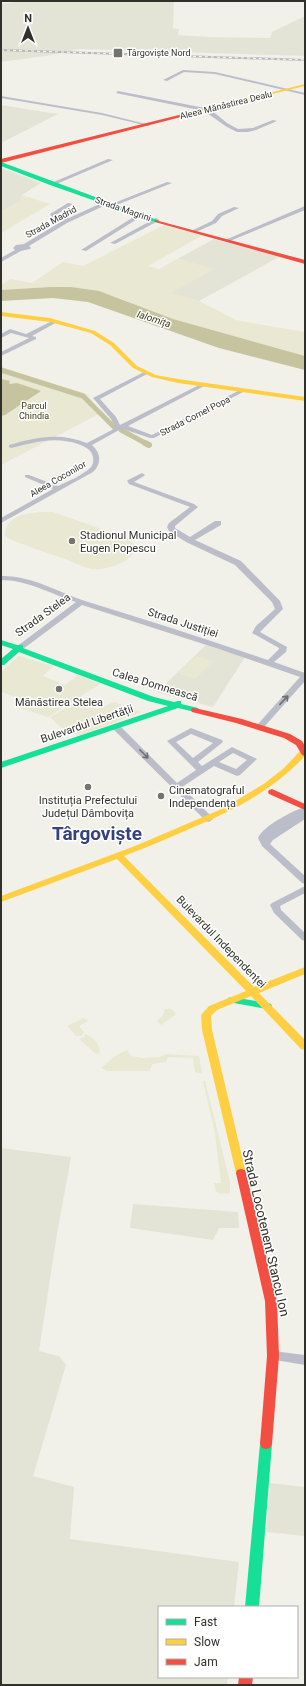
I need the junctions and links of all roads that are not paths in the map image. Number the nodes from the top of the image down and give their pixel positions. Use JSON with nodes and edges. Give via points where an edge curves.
{"nodes":[{"id":1,"x":165,"y":80,"type":"dead end"},
{"id":2,"x":305,"y":86,"type":"edge"},
{"id":3,"x":288,"y":90,"type":"junction"},
{"id":4,"x":118,"y":92,"type":"dead end"},
{"id":5,"x":305,"y":94,"type":"edge"},
{"id":6,"x":1,"y":97,"type":"edge"},
{"id":7,"x":207,"y":110,"type":"junction"},
{"id":8,"x":275,"y":122,"type":"dead end"},
{"id":9,"x":148,"y":125,"type":"junction"},
{"id":10,"x":110,"y":160,"type":"dead end"},
{"id":11,"x":1,"y":163,"type":"edge"},
{"id":12,"x":169,"y":183,"type":"dead end"},
{"id":13,"x":52,"y":184,"type":"junction"},
{"id":14,"x":70,"y":204,"type":"dead end"},
{"id":15,"x":109,"y":204,"type":"junction"},
{"id":16,"x":236,"y":208,"type":"dead end"},
{"id":17,"x":305,"y":208,"type":"edge"},
{"id":18,"x":140,"y":214,"type":"junction"},
{"id":19,"x":69,"y":220,"type":"junction"},
{"id":20,"x":156,"y":220,"type":"junction"},
{"id":21,"x":194,"y":231,"type":"junction"},
{"id":22,"x":228,"y":240,"type":"junction"},
{"id":23,"x":113,"y":243,"type":"dead end"},
{"id":24,"x":84,"y":250,"type":"dead end"},
{"id":25,"x":1,"y":260,"type":"edge"},
{"id":26,"x":305,"y":262,"type":"edge"},
{"id":27,"x":1,"y":314,"type":"edge"},
{"id":28,"x":56,"y":321,"type":"junction"},
{"id":29,"x":1,"y":336,"type":"edge"},
{"id":30,"x":27,"y":336,"type":"junction"},
{"id":31,"x":2,"y":354,"type":"dead end"},
{"id":32,"x":146,"y":373,"type":"junction"},
{"id":33,"x":203,"y":384,"type":"junction"},
{"id":34,"x":244,"y":390,"type":"junction"},
{"id":35,"x":305,"y":399,"type":"edge"},
{"id":36,"x":120,"y":428,"type":"junction"},
{"id":37,"x":87,"y":445,"type":"junction"},
{"id":38,"x":10,"y":446,"type":"dead end"},
{"id":39,"x":142,"y":474,"type":"dead end"},
{"id":40,"x":27,"y":476,"type":"dead end"},
{"id":41,"x":59,"y":489,"type":"junction"},
{"id":42,"x":1,"y":521,"type":"edge"},
{"id":43,"x":218,"y":523,"type":"dead end"},
{"id":44,"x":189,"y":540,"type":"junction"},
{"id":45,"x":1,"y":578,"type":"edge"},
{"id":46,"x":81,"y":602,"type":"junction"},
{"id":47,"x":1,"y":638,"type":"edge"},
{"id":48,"x":1,"y":642,"type":"edge"},
{"id":49,"x":18,"y":648,"type":"junction"},
{"id":50,"x":30,"y":654,"type":"junction"},
{"id":51,"x":4,"y":660,"type":"edge"},
{"id":52,"x":270,"y":663,"type":"junction"},
{"id":53,"x":305,"y":676,"type":"edge"},
{"id":54,"x":177,"y":704,"type":"junction"},
{"id":55,"x":262,"y":724,"type":"junction"},
{"id":56,"x":116,"y":727,"type":"junction"},
{"id":57,"x":304,"y":746,"type":"edge"},
{"id":58,"x":193,"y":762,"type":"junction"},
{"id":59,"x":214,"y":763,"type":"dead end"},
{"id":60,"x":305,"y":763,"type":"edge"},
{"id":61,"x":1,"y":765,"type":"edge"},
{"id":62,"x":202,"y":771,"type":"junction"},
{"id":63,"x":177,"y":787,"type":"junction"},
{"id":64,"x":272,"y":792,"type":"junction"},
{"id":65,"x":305,"y":808,"type":"edge"},
{"id":66,"x":305,"y":815,"type":"edge"},
{"id":67,"x":209,"y":820,"type":"junction"},
{"id":68,"x":265,"y":844,"type":"junction"},
{"id":69,"x":121,"y":857,"type":"junction"},
{"id":70,"x":305,"y":881,"type":"edge"},
{"id":71,"x":305,"y":889,"type":"edge"},
{"id":72,"x":1,"y":899,"type":"edge"},
{"id":73,"x":1,"y":906,"type":"edge"},
{"id":74,"x":305,"y":938,"type":"edge"},
{"id":75,"x":305,"y":970,"type":"edge"},
{"id":76,"x":240,"y":978,"type":"junction"},
{"id":77,"x":275,"y":982,"type":"junction"},
{"id":78,"x":252,"y":990,"type":"junction"},
{"id":79,"x":230,"y":1000,"type":"junction"},
{"id":80,"x":267,"y":1006,"type":"junction"},
{"id":81,"x":305,"y":1046,"type":"edge"},
{"id":82,"x":273,"y":1356,"type":"junction"},
{"id":83,"x":305,"y":1356,"type":"edge"},
{"id":84,"x":305,"y":1360,"type":"edge"},
{"id":85,"x":252,"y":1606,"type":"edge"}],
"edges":[{"from":1,"to":3,"type":"street","via":[[183,71],[189,71],[219,74]]},
{"from":2,"to":3,"type":"main road","name":"Aleea Mănăstirea Dealu"},
{"from":3,"to":5,"type":"street"},
{"from":3,"to":7,"type":"main road","name":"Aleea Mănăstirea Dealu"},
{"from":4,"to":7,"type":"street"},
{"from":6,"to":9,"type":"street","name":"Aleea Mănăstirea Dealu","via":[[102,114]]},
{"from":7,"to":8,"type":"street","via":[[238,130],[250,130]]},
{"from":7,"to":9,"type":"main road","name":"Aleea Mănăstirea Dealu"},
{"from":9,"to":11,"type":"main road","name":"Aleea Mănăstirea Dealu"},
{"from":10,"to":13,"type":"street"},
{"from":11,"to":13,"type":"main road","name":"Strada Magrini"},
{"from":12,"to":15,"type":"street","name":"Strada Madrid"},
{"from":13,"to":15,"type":"main road","name":"Strada Magrini"},
{"from":14,"to":19,"type":"street","via":[[53,214]]},
{"from":15,"to":18,"type":"main road","name":"Strada Magrini"},
{"from":15,"to":19,"type":"street","name":"Strada Madrid"},
{"from":16,"to":21,"type":"street"},
{"from":17,"to":22,"type":"street"},
{"from":18,"to":20,"type":"main road","name":"Strada Magrini"},
{"from":18,"to":24,"type":"street"},
{"from":19,"to":25,"type":"street","name":"Strada Madrid","via":[[25,246],[28,247],[26,250],[19,250]]},
{"from":20,"to":21,"type":"main road","name":"Strada Magrini"},
{"from":20,"to":23,"type":"street"},
{"from":21,"to":22,"type":"main road","name":"Strada Magrini"},
{"from":22,"to":26,"type":"main road","name":"Strada Magrini"},
{"from":27,"to":28,"type":"main road","name":"Strada Cornel Popa"},
{"from":28,"to":30,"type":"street"},
{"from":28,"to":32,"type":"main road","name":"Strada Cornel Popa","via":[[102,337],[135,367]]},
{"from":29,"to":30,"type":"street","via":[[10,331]]},
{"from":30,"to":31,"type":"street","via":[[34,338]]},
{"from":32,"to":33,"type":"main road","name":"Strada Cornel Popa"},
{"from":32,"to":36,"type":"street","via":[[96,398]]},
{"from":33,"to":34,"type":"main road","name":"Strada Cornel Popa"},
{"from":33,"to":36,"type":"street"},
{"from":34,"to":35,"type":"main road","name":"Strada Cornel Popa"},
{"from":34,"to":36,"type":"street","name":"Strada Cornel Popa","via":[[152,437]]},
{"from":36,"to":37,"type":"street"},
{"from":37,"to":38,"type":"street","name":"Aleea Coconilor","via":[[47,438]]},
{"from":37,"to":41,"type":"street","name":"Aleea Coconilor","via":[[96,453],[96,466]]},
{"from":39,"to":44,"type":"street","via":[[132,479],[131,483],[194,507],[171,526]]},
{"from":40,"to":41,"type":"street"},
{"from":41,"to":42,"type":"street","name":"Aleea Coconilor"},
{"from":43,"to":44,"type":"street"},
{"from":44,"to":52,"type":"street","via":[[238,563],[278,605],[279,609],[256,630],[258,635],[283,647]]},
{"from":45,"to":46,"type":"street","name":"Strada Justiției","via":[[12,578]]},
{"from":46,"to":49,"type":"street","name":"Strada Stelea"},
{"from":46,"to":52,"type":"street","name":"Strada Justiției"},
{"from":47,"to":49,"type":"main road","name":"Calea Domnească"},
{"from":48,"to":49,"type":"main road","name":"Calea Domnească"},
{"from":49,"to":50,"type":"main road","name":"Calea Domnească"},
{"from":49,"to":51,"type":"main road","name":"Strada Stelea"},
{"from":49,"to":54,"type":"main road","name":"Calea Domnească"},
{"from":50,"to":51,"type":"main road"},
{"from":50,"to":54,"type":"main road","name":"Calea Domnească","via":[[121,688]]},
{"from":52,"to":53,"type":"street","name":"Strada Justiției"},
{"from":55,"to":53,"type":"street","one_way":true},
{"from":54,"to":55,"type":"main road","name":"Calea Domnească"},
{"from":54,"to":56,"type":"main road","name":"Bulevardul Libertății"},
{"from":54,"to":57,"type":"main road","name":"Calea Domnească","via":[[259,726],[287,736]]},
{"from":55,"to":57,"type":"main road","name":"Calea Domnească"},
{"from":56,"to":61,"type":"main road","name":"Bulevardul Libertății"},
{"from":56,"to":63,"type":"street","one_way":true},
{"from":57,"to":67,"type":"main road","via":[[295,764],[264,789]]},
{"from":58,"to":58,"type":"street","via":[[171,741],[191,731],[219,742]]},
{"from":58,"to":62,"type":"street"},
{"from":59,"to":62,"type":"street"},
{"from":60,"to":64,"type":"main road"},
{"from":62,"to":63,"type":"street"},
{"from":63,"to":67,"type":"street"},
{"from":64,"to":65,"type":"main road"},
{"from":64,"to":69,"type":"main road","via":[[209,826]]},
{"from":65,"to":68,"type":"street","via":[[264,834],[262,838]]},
{"from":66,"to":68,"type":"street"},
{"from":67,"to":69,"type":"main road"},
{"from":68,"to":70,"type":"street"},
{"from":69,"to":72,"type":"main road"},
{"from":69,"to":73,"type":"main road"},
{"from":69,"to":76,"type":"main road","name":"Bulevardul Independenței"},
{"from":71,"to":74,"type":"street","via":[[275,905]]},
{"from":75,"to":77,"type":"main road","name":"Strada Locotenent Stancu Ion"},
{"from":76,"to":77,"type":"main road"},
{"from":76,"to":78,"type":"main road","name":"Bulevardul Independenței"},
{"from":76,"to":79,"type":"main road"},
{"from":77,"to":78,"type":"main road","name":"Strada Locotenent Stancu Ion"},
{"from":77,"to":80,"type":"main road"},
{"from":78,"to":79,"type":"main road","name":"Strada Locotenent Stancu Ion"},
{"from":78,"to":80,"type":"main road","name":"Bulevardul Independenței"},
{"from":79,"to":80,"type":"main road"},
{"from":79,"to":82,"type":"main road","name":"Strada Locotenent Stancu Ion","via":[[211,1009],[206,1015],[205,1024],[271,1301]]},
{"from":80,"to":81,"type":"main road","name":"Bulevardul Independenței"},
{"from":82,"to":83,"type":"street"},
{"from":82,"to":84,"type":"street"},
{"from":82,"to":85,"type":"main road","name":"Strada Locotenent Stancu Ion"}]}
